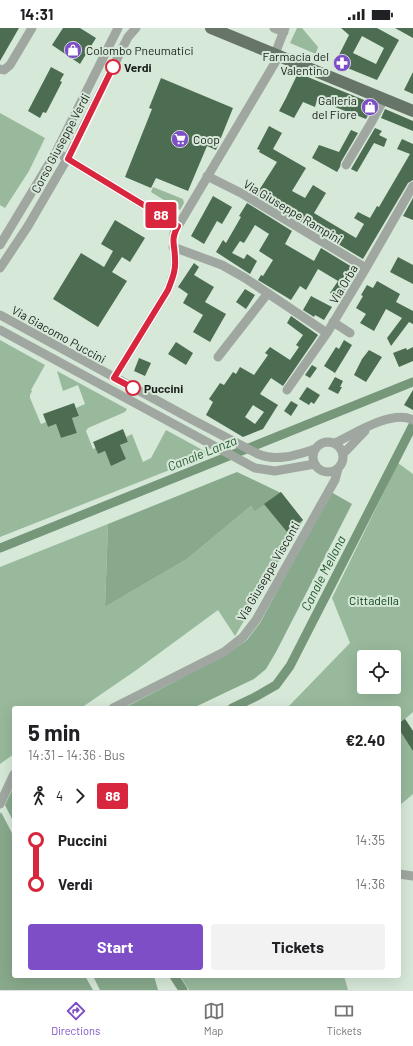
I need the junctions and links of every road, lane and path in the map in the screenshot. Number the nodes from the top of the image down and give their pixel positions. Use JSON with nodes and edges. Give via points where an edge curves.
{"nodes":[{"id":1,"x":32,"y":28,"type":"edge"},
{"id":2,"x":118,"y":28,"type":"edge"},
{"id":3,"x":136,"y":28,"type":"edge"},
{"id":4,"x":211,"y":28,"type":"edge"},
{"id":5,"x":274,"y":28,"type":"edge"},
{"id":6,"x":285,"y":30,"type":"edge"},
{"id":7,"x":229,"y":31,"type":"edge"},
{"id":8,"x":277,"y":55,"type":"junction"},
{"id":9,"x":0,"y":68,"type":"edge"},
{"id":10,"x":384,"y":99,"type":"junction"},
{"id":11,"x":413,"y":111,"type":"edge"},
{"id":12,"x":56,"y":152,"type":"junction"},
{"id":13,"x":68,"y":159,"type":"junction"},
{"id":14,"x":346,"y":165,"type":"dead end"},
{"id":15,"x":207,"y":176,"type":"junction"},
{"id":16,"x":413,"y":186,"type":"edge"},
{"id":17,"x":178,"y":226,"type":"junction"},
{"id":18,"x":0,"y":245,"type":"edge"},
{"id":19,"x":173,"y":248,"type":"junction"},
{"id":20,"x":0,"y":268,"type":"edge"},
{"id":21,"x":366,"y":268,"type":"junction"},
{"id":22,"x":268,"y":293,"type":"junction"},
{"id":23,"x":0,"y":315,"type":"edge"},
{"id":24,"x":333,"y":322,"type":"junction"},
{"id":25,"x":0,"y":330,"type":"edge"},
{"id":26,"x":327,"y":333,"type":"junction"},
{"id":27,"x":350,"y":333,"type":"dead end"},
{"id":28,"x":218,"y":357,"type":"dead end"},
{"id":29,"x":114,"y":378,"type":"junction"},
{"id":30,"x":287,"y":390,"type":"dead end"},
{"id":31,"x":191,"y":419,"type":"junction"},
{"id":32,"x":412,"y":419,"type":"edge"},
{"id":33,"x":372,"y":425,"type":"junction"},
{"id":34,"x":184,"y":431,"type":"junction"},
{"id":35,"x":335,"y":443,"type":"junction"},
{"id":36,"x":315,"y":450,"type":"junction"},
{"id":37,"x":343,"y":454,"type":"junction"},
{"id":38,"x":315,"y":464,"type":"junction"},
{"id":39,"x":338,"y":469,"type":"junction"},
{"id":40,"x":324,"y":471,"type":"junction"},
{"id":41,"x":328,"y":493,"type":"junction"},
{"id":42,"x":117,"y":706,"type":"edge"},
{"id":43,"x":12,"y":778,"type":"edge"},
{"id":44,"x":0,"y":804,"type":"edge"},
{"id":45,"x":401,"y":874,"type":"edge"},
{"id":46,"x":413,"y":876,"type":"edge"}],
"edges":[{"from":1,"to":9,"type":"street","via":[[10,65],[4,70]]},
{"from":2,"to":12,"type":"street","name":"Corso Giuseppe Verdi"},
{"from":3,"to":13,"type":"street","name":"Corso Giuseppe Verdi","via":[[128,37]]},
{"from":4,"to":7,"type":"main road"},
{"from":5,"to":6,"type":"street"},
{"from":6,"to":8,"type":"street"},
{"from":7,"to":8,"type":"main road"},
{"from":8,"to":10,"type":"main road"},
{"from":8,"to":15,"type":"street"},
{"from":10,"to":11,"type":"main road"},
{"from":10,"to":14,"type":"street"},
{"from":12,"to":13,"type":"street"},
{"from":12,"to":18,"type":"street","name":"Corso Giuseppe Verdi"},
{"from":13,"to":17,"type":"street"},
{"from":13,"to":20,"type":"street","name":"Corso Giuseppe Verdi"},
{"from":15,"to":17,"type":"street"},
{"from":15,"to":21,"type":"street","name":"Via Giuseppe Rampini","via":[[248,197]]},
{"from":16,"to":21,"type":"street","name":"Via Orba"},
{"from":17,"to":19,"type":"street","via":[[174,233]]},
{"from":19,"to":22,"type":"street","via":[[222,265]]},
{"from":19,"to":29,"type":"street","via":[[174,276],[168,290]]},
{"from":21,"to":24,"type":"street","name":"Via Orba"},
{"from":22,"to":26,"type":"street"},
{"from":22,"to":28,"type":"street"},
{"from":23,"to":29,"type":"street","name":"Via Giacomo Puccini"},
{"from":24,"to":26,"type":"street","name":"Via Orba"},
{"from":24,"to":27,"type":"street"},
{"from":25,"to":34,"type":"street","name":"Via Giacomo Puccini"},
{"from":26,"to":30,"type":"street","name":"Via Orba"},
{"from":29,"to":31,"type":"street","name":"Via Giacomo Puccini"},
{"from":31,"to":34,"type":"street"},
{"from":31,"to":36,"type":"street","name":"Via Giacomo Puccini","via":[[266,457],[283,458]]},
{"from":32,"to":33,"type":"street","via":[[393,417]]},
{"from":33,"to":35,"type":"street"},
{"from":33,"to":37,"type":"street"},
{"from":34,"to":38,"type":"street","name":"Via Giacomo Puccini","via":[[255,468],[275,471]]},
{"from":35,"to":36,"type":"street","via":[[326,442]]},
{"from":35,"to":37,"type":"street","via":[[342,449]]},
{"from":36,"to":38,"type":"street"},
{"from":37,"to":39,"type":"street"},
{"from":38,"to":40,"type":"street"},
{"from":39,"to":40,"type":"street"},
{"from":39,"to":41,"type":"street","name":"Via Giuseppe Visconti"},
{"from":40,"to":41,"type":"street","via":[[328,481]]},
{"from":41,"to":42,"type":"street","name":"Via Giuseppe Visconti","via":[[256,620],[243,637],[224,652]]},
{"from":43,"to":44,"type":"street"},
{"from":45,"to":46,"type":"street"}]}
